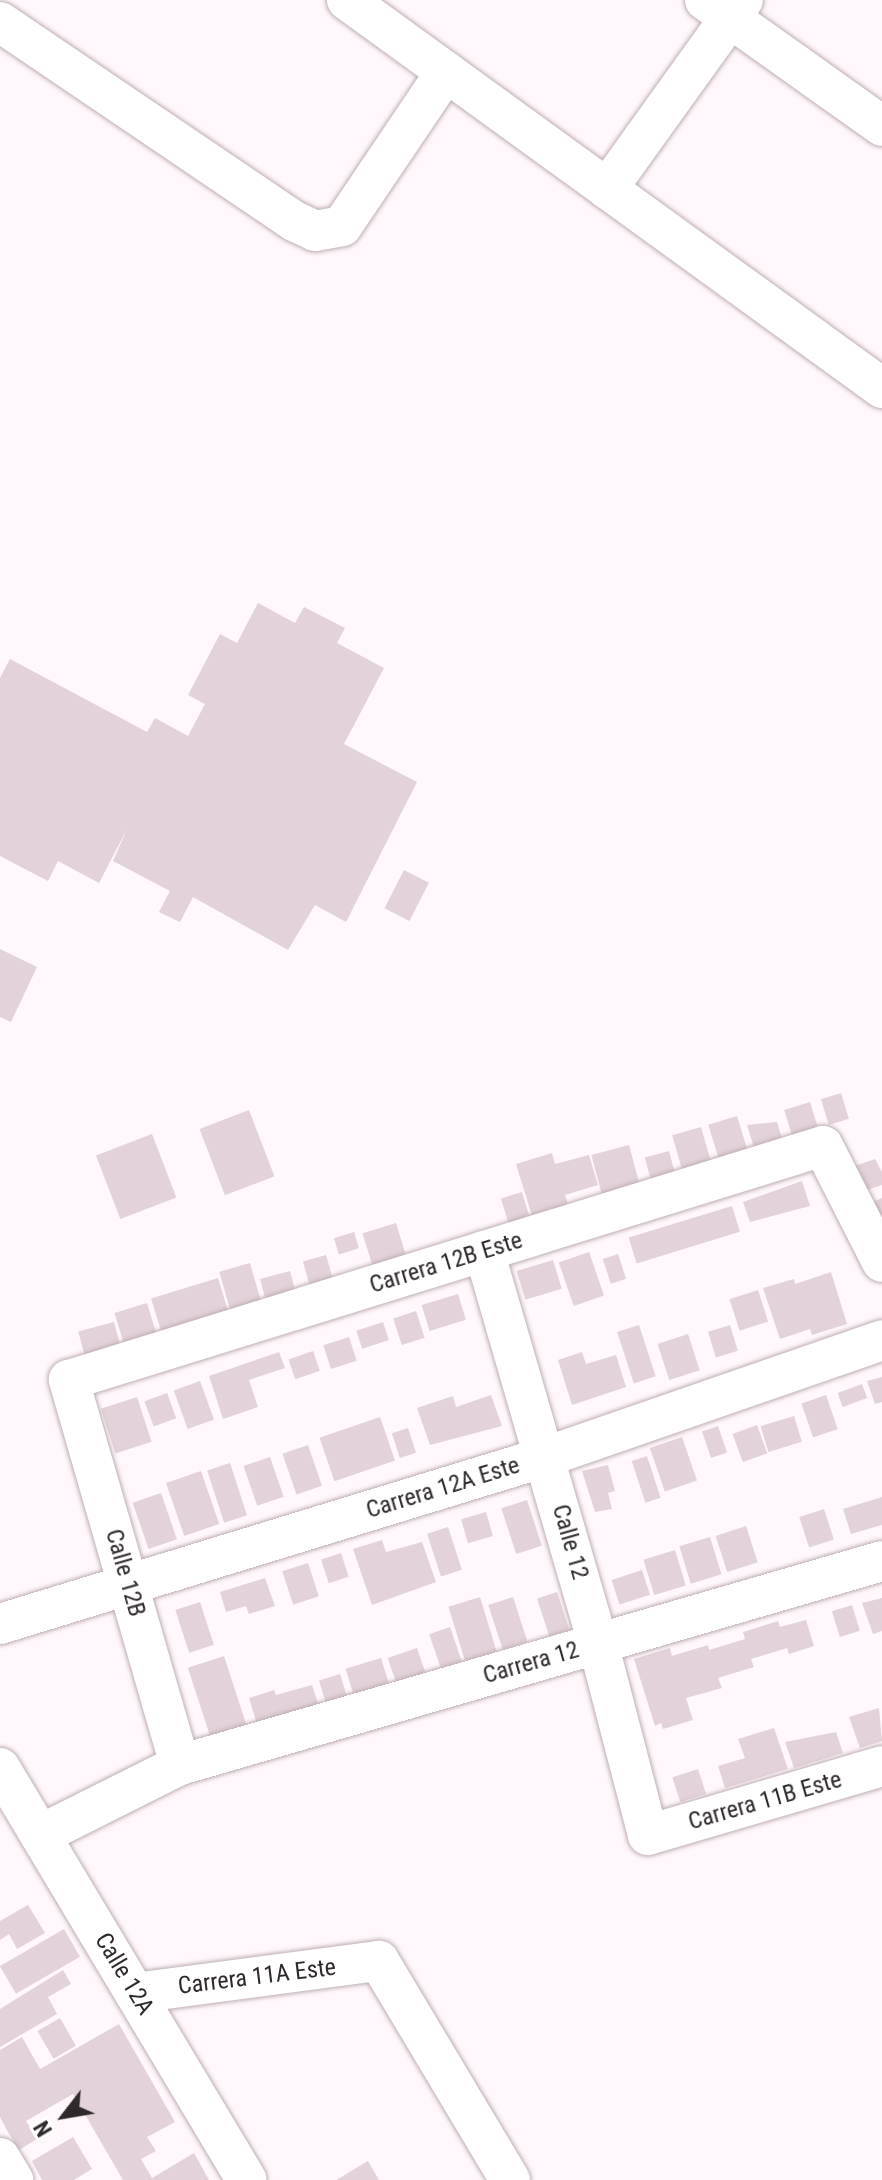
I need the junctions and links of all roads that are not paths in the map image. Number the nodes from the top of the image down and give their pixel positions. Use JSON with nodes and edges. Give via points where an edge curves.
{"nodes":[{"id":1,"x":347,"y":0,"type":"edge"},
{"id":2,"x":726,"y":6,"type":"edge"},
{"id":3,"x":0,"y":22,"type":"edge"},
{"id":4,"x":446,"y":72,"type":"junction"},
{"id":5,"x":882,"y":126,"type":"edge"},
{"id":6,"x":607,"y":189,"type":"junction"},
{"id":7,"x":882,"y":388,"type":"edge"},
{"id":8,"x":484,"y":1251,"type":"junction"},
{"id":9,"x":882,"y":1262,"type":"edge"},
{"id":10,"x":882,"y":1340,"type":"edge"},
{"id":11,"x":69,"y":1380,"type":"joint"},
{"id":12,"x":545,"y":1457,"type":"junction"},
{"id":13,"x":882,"y":1561,"type":"edge"},
{"id":14,"x":128,"y":1584,"type":"junction"},
{"id":15,"x":0,"y":1624,"type":"edge"},
{"id":16,"x":598,"y":1643,"type":"junction"},
{"id":17,"x":180,"y":1765,"type":"junction"},
{"id":18,"x":882,"y":1766,"type":"edge"},
{"id":19,"x":0,"y":1768,"type":"edge"},
{"id":20,"x":40,"y":1835,"type":"junction"},
{"id":21,"x":648,"y":1835,"type":"joint"},
{"id":22,"x":135,"y":1993,"type":"junction"},
{"id":23,"x":0,"y":2158,"type":"edge"},
{"id":24,"x":13,"y":2180,"type":"edge"},
{"id":25,"x":247,"y":2180,"type":"edge"},
{"id":26,"x":510,"y":2180,"type":"edge"}],
"edges":[{"from":1,"to":4,"type":"street"},
{"from":2,"to":5,"type":"street"},
{"from":2,"to":6,"type":"street"},
{"from":3,"to":4,"type":"street","via":[[315,231],[342,226]]},
{"from":4,"to":6,"type":"street"},
{"from":6,"to":7,"type":"street"},
{"from":8,"to":9,"type":"street","name":"Carrera 12B Este","via":[[823,1146]]},
{"from":8,"to":11,"type":"street","name":"Carrera 12B Este"},
{"from":8,"to":12,"type":"street","name":"Calle 12"},
{"from":10,"to":12,"type":"street","name":"Carrera 12A Este"},
{"from":11,"to":14,"type":"street","name":"Calle 12B"},
{"from":12,"to":14,"type":"street","name":"Carrera 12A Este"},
{"from":12,"to":16,"type":"street","name":"Calle 12"},
{"from":13,"to":16,"type":"street","name":"Carrera 12"},
{"from":14,"to":15,"type":"street","name":"Carrera 12A Este"},
{"from":14,"to":17,"type":"street","name":"Calle 12B"},
{"from":16,"to":17,"type":"street","name":"Carrera 12"},
{"from":16,"to":21,"type":"street","name":"Calle 12"},
{"from":17,"to":20,"type":"street","name":"Carrera 12"},
{"from":18,"to":21,"type":"street","name":"Carrera 11B Este"},
{"from":19,"to":20,"type":"street","name":"Calle 12A"},
{"from":20,"to":22,"type":"street","name":"Calle 12A"},
{"from":22,"to":25,"type":"street","name":"Calle 12A"},
{"from":22,"to":26,"type":"street","name":"Carrera 11A Este","via":[[379,1961]]},
{"from":23,"to":24,"type":"street"}]}
